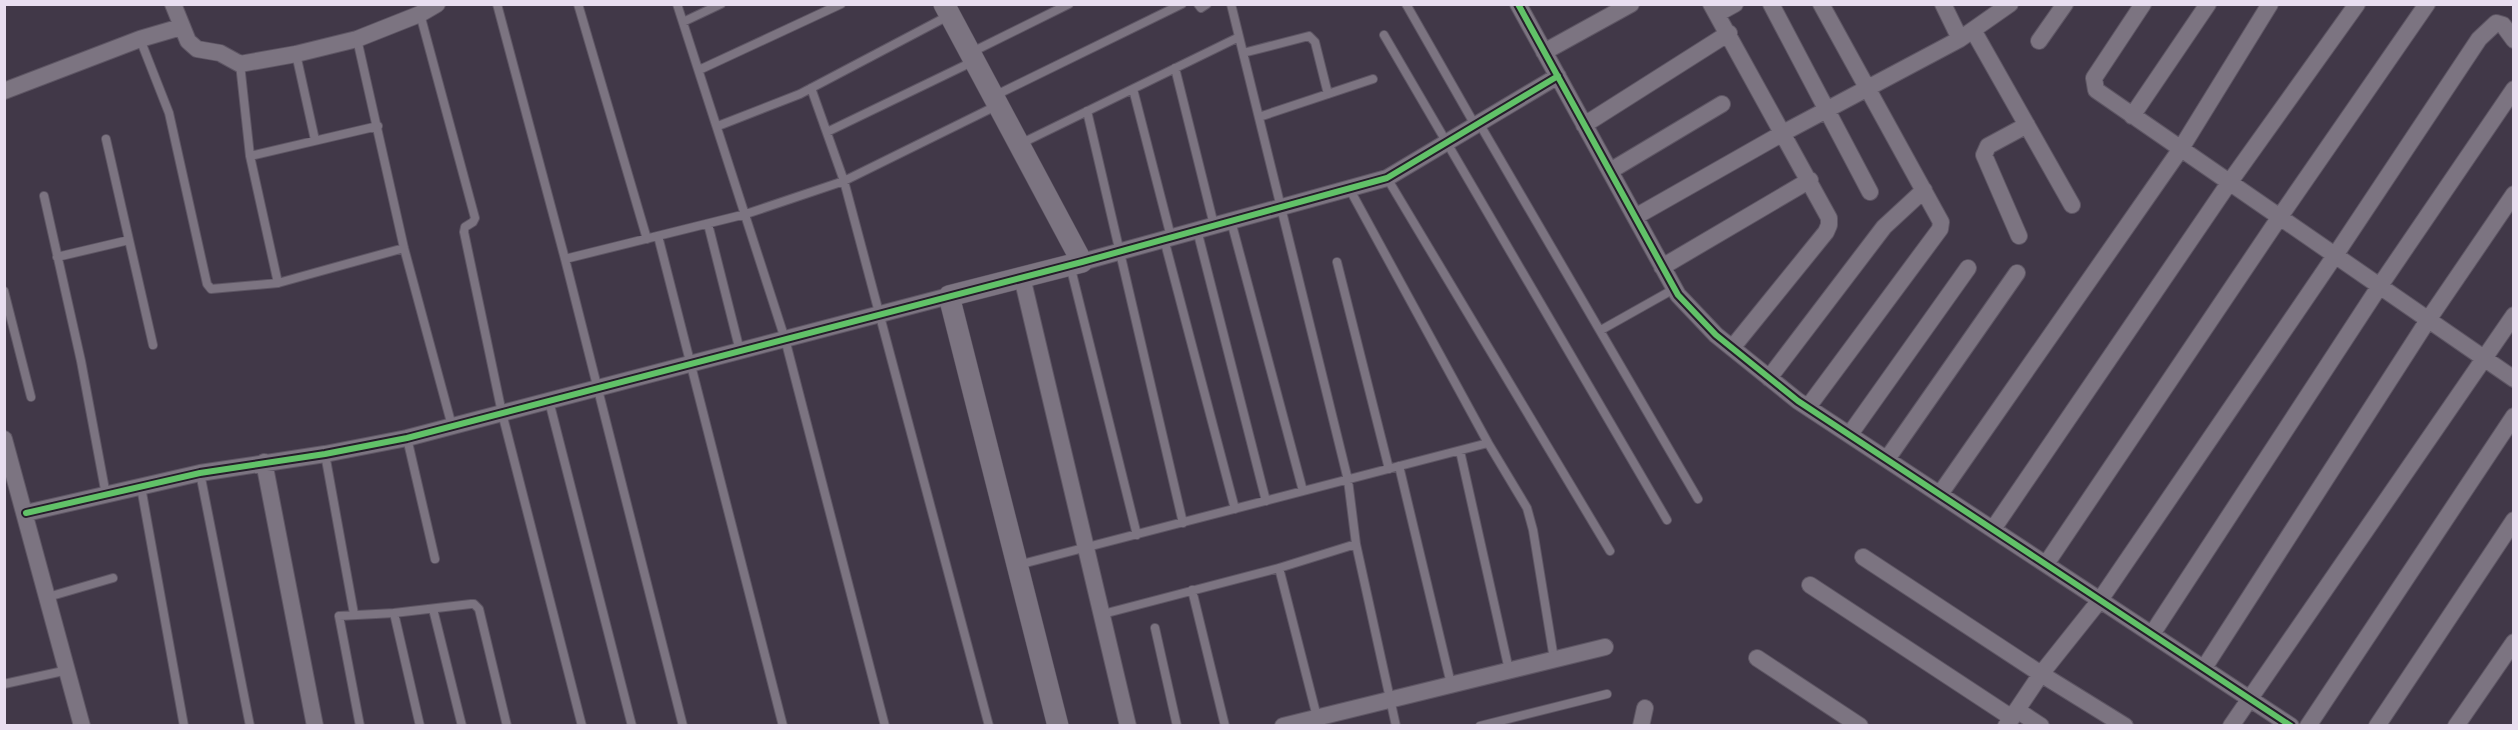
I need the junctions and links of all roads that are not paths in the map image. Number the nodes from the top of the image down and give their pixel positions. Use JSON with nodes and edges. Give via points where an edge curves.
{"nodes":[{"id":1,"x":437,"y":4,"type":"edge"},
{"id":2,"x":497,"y":4,"type":"edge"},
{"id":3,"x":578,"y":4,"type":"edge"},
{"id":4,"x":678,"y":4,"type":"edge"},
{"id":5,"x":721,"y":4,"type":"edge"},
{"id":6,"x":841,"y":4,"type":"edge"},
{"id":7,"x":1069,"y":4,"type":"edge"},
{"id":8,"x":1182,"y":4,"type":"edge"},
{"id":9,"x":1198,"y":4,"type":"edge"},
{"id":10,"x":1207,"y":4,"type":"edge"},
{"id":11,"x":1231,"y":4,"type":"edge"},
{"id":12,"x":1406,"y":4,"type":"edge"},
{"id":13,"x":1518,"y":4,"type":"edge"},
{"id":14,"x":1631,"y":4,"type":"edge"},
{"id":15,"x":1735,"y":4,"type":"edge"},
{"id":16,"x":1770,"y":4,"type":"edge"},
{"id":17,"x":1821,"y":4,"type":"edge"},
{"id":18,"x":1943,"y":4,"type":"edge"},
{"id":19,"x":2010,"y":4,"type":"edge"},
{"id":20,"x":2065,"y":4,"type":"edge"},
{"id":21,"x":2143,"y":4,"type":"edge"},
{"id":22,"x":2208,"y":4,"type":"edge"},
{"id":23,"x":2270,"y":4,"type":"edge"},
{"id":24,"x":2357,"y":4,"type":"edge"},
{"id":25,"x":2427,"y":4,"type":"edge"},
{"id":26,"x":949,"y":8,"type":"edge"},
{"id":27,"x":1714,"y":9,"type":"edge"},
{"id":28,"x":179,"y":12,"type":"edge"},
{"id":29,"x":420,"y":14,"type":"junction"},
{"id":30,"x":683,"y":22,"type":"junction"},
{"id":31,"x":1729,"y":33,"type":"junction"},
{"id":32,"x":1966,"y":34,"type":"junction"},
{"id":33,"x":1384,"y":35,"type":"dead end"},
{"id":34,"x":1239,"y":37,"type":"junction"},
{"id":35,"x":140,"y":39,"type":"junction"},
{"id":36,"x":357,"y":39,"type":"junction"},
{"id":37,"x":2514,"y":40,"type":"edge"},
{"id":38,"x":2039,"y":41,"type":"dead end"},
{"id":39,"x":1544,"y":52,"type":"junction"},
{"id":40,"x":1243,"y":53,"type":"junction"},
{"id":41,"x":296,"y":54,"type":"junction"},
{"id":42,"x":972,"y":57,"type":"junction"},
{"id":43,"x":240,"y":64,"type":"junction"},
{"id":44,"x":1175,"y":68,"type":"junction"},
{"id":45,"x":699,"y":70,"type":"junction"},
{"id":46,"x":1558,"y":76,"type":"junction"},
{"id":47,"x":1373,"y":79,"type":"dead end"},
{"id":48,"x":811,"y":88,"type":"junction"},
{"id":49,"x":1867,"y":88,"type":"junction"},
{"id":50,"x":1132,"y":89,"type":"junction"},
{"id":51,"x":2514,"y":89,"type":"edge"},
{"id":52,"x":4,"y":91,"type":"edge"},
{"id":53,"x":1328,"y":94,"type":"junction"},
{"id":54,"x":996,"y":100,"type":"junction"},
{"id":55,"x":1722,"y":104,"type":"dead end"},
{"id":56,"x":1826,"y":110,"type":"junction"},
{"id":57,"x":1087,"y":111,"type":"junction"},
{"id":58,"x":2132,"y":116,"type":"junction"},
{"id":59,"x":1259,"y":117,"type":"junction"},
{"id":60,"x":1477,"y":124,"type":"junction"},
{"id":61,"x":1584,"y":125,"type":"junction"},
{"id":62,"x":2026,"y":125,"type":"junction"},
{"id":63,"x":378,"y":126,"type":"junction"},
{"id":64,"x":718,"y":126,"type":"junction"},
{"id":65,"x":827,"y":132,"type":"junction"},
{"id":66,"x":1783,"y":133,"type":"junction"},
{"id":67,"x":106,"y":139,"type":"dead end"},
{"id":68,"x":315,"y":140,"type":"junction"},
{"id":69,"x":1448,"y":142,"type":"junction"},
{"id":70,"x":1019,"y":144,"type":"junction"},
{"id":71,"x":2180,"y":150,"type":"junction"},
{"id":72,"x":250,"y":156,"type":"junction"},
{"id":73,"x":1610,"y":171,"type":"junction"},
{"id":74,"x":1387,"y":178,"type":"junction"},
{"id":75,"x":1810,"y":180,"type":"junction"},
{"id":76,"x":844,"y":181,"type":"junction"},
{"id":77,"x":2229,"y":183,"type":"junction"},
{"id":78,"x":1349,"y":188,"type":"junction"},
{"id":79,"x":1924,"y":190,"type":"junction"},
{"id":80,"x":1870,"y":192,"type":"dead end"},
{"id":81,"x":2514,"y":194,"type":"edge"},
{"id":82,"x":44,"y":196,"type":"dead end"},
{"id":83,"x":2072,"y":205,"type":"dead end"},
{"id":84,"x":1281,"y":207,"type":"junction"},
{"id":85,"x":746,"y":214,"type":"junction"},
{"id":86,"x":1635,"y":218,"type":"junction"},
{"id":87,"x":2279,"y":218,"type":"junction"},
{"id":88,"x":1231,"y":221,"type":"junction"},
{"id":89,"x":708,"y":224,"type":"junction"},
{"id":90,"x":1214,"y":225,"type":"junction"},
{"id":91,"x":1197,"y":230,"type":"junction"},
{"id":92,"x":658,"y":236,"type":"junction"},
{"id":93,"x":2019,"y":236,"type":"dead end"},
{"id":94,"x":1168,"y":238,"type":"junction"},
{"id":95,"x":647,"y":239,"type":"junction"},
{"id":96,"x":129,"y":240,"type":"junction"},
{"id":97,"x":404,"y":248,"type":"junction"},
{"id":98,"x":1120,"y":251,"type":"junction"},
{"id":99,"x":57,"y":257,"type":"junction"},
{"id":100,"x":2334,"y":257,"type":"junction"},
{"id":101,"x":565,"y":259,"type":"junction"},
{"id":102,"x":1337,"y":262,"type":"dead end"},
{"id":103,"x":1076,"y":263,"type":"junction"},
{"id":104,"x":1662,"y":267,"type":"junction"},
{"id":105,"x":1968,"y":268,"type":"dead end"},
{"id":106,"x":2017,"y":273,"type":"dead end"},
{"id":107,"x":1022,"y":277,"type":"junction"},
{"id":108,"x":278,"y":283,"type":"junction"},
{"id":109,"x":2379,"y":287,"type":"junction"},
{"id":110,"x":1674,"y":289,"type":"junction"},
{"id":111,"x":4,"y":291,"type":"edge"},
{"id":112,"x":949,"y":296,"type":"junction"},
{"id":113,"x":881,"y":314,"type":"junction"},
{"id":114,"x":2514,"y":315,"type":"edge"},
{"id":115,"x":2428,"y":320,"type":"junction"},
{"id":116,"x":1601,"y":330,"type":"junction"},
{"id":117,"x":785,"y":339,"type":"junction"},
{"id":118,"x":153,"y":345,"type":"dead end"},
{"id":119,"x":1732,"y":348,"type":"junction"},
{"id":120,"x":740,"y":351,"type":"junction"},
{"id":121,"x":2484,"y":359,"type":"junction"},
{"id":122,"x":692,"y":363,"type":"junction"},
{"id":123,"x":1769,"y":378,"type":"junction"},
{"id":124,"x":2514,"y":379,"type":"edge"},
{"id":125,"x":597,"y":388,"type":"junction"},
{"id":126,"x":31,"y":397,"type":"dead end"},
{"id":127,"x":549,"y":401,"type":"junction"},
{"id":128,"x":1808,"y":407,"type":"junction"},
{"id":129,"x":502,"y":413,"type":"junction"},
{"id":130,"x":2514,"y":416,"type":"edge"},
{"id":131,"x":452,"y":426,"type":"junction"},
{"id":132,"x":1850,"y":435,"type":"junction"},
{"id":133,"x":407,"y":438,"type":"junction"},
{"id":134,"x":1488,"y":443,"type":"junction"},
{"id":135,"x":6,"y":445,"type":"edge"},
{"id":136,"x":1460,"y":451,"type":"junction"},
{"id":137,"x":325,"y":454,"type":"junction"},
{"id":138,"x":1887,"y":459,"type":"junction"},
{"id":139,"x":264,"y":462,"type":"junction"},
{"id":140,"x":1400,"y":466,"type":"junction"},
{"id":141,"x":1389,"y":469,"type":"junction"},
{"id":142,"x":200,"y":472,"type":"junction"},
{"id":143,"x":1348,"y":480,"type":"junction"},
{"id":144,"x":141,"y":487,"type":"junction"},
{"id":145,"x":1303,"y":492,"type":"junction"},
{"id":146,"x":1940,"y":494,"type":"junction"},
{"id":147,"x":106,"y":495,"type":"junction"},
{"id":148,"x":1698,"y":499,"type":"dead end"},
{"id":149,"x":1266,"y":501,"type":"junction"},
{"id":150,"x":1235,"y":509,"type":"junction"},
{"id":151,"x":26,"y":513,"type":"junction"},
{"id":152,"x":1667,"y":520,"type":"dead end"},
{"id":153,"x":2514,"y":520,"type":"edge"},
{"id":154,"x":1183,"y":523,"type":"junction"},
{"id":155,"x":1993,"y":529,"type":"junction"},
{"id":156,"x":1137,"y":535,"type":"junction"},
{"id":157,"x":1356,"y":544,"type":"junction"},
{"id":158,"x":1087,"y":548,"type":"junction"},
{"id":159,"x":1610,"y":551,"type":"dead end"},
{"id":160,"x":1863,"y":557,"type":"dead end"},
{"id":161,"x":435,"y":559,"type":"dead end"},
{"id":162,"x":2046,"y":564,"type":"junction"},
{"id":163,"x":1017,"y":565,"type":"junction"},
{"id":164,"x":1279,"y":568,"type":"junction"},
{"id":165,"x":113,"y":578,"type":"dead end"},
{"id":166,"x":1810,"y":585,"type":"dead end"},
{"id":167,"x":1192,"y":590,"type":"junction"},
{"id":168,"x":48,"y":597,"type":"junction"},
{"id":169,"x":2100,"y":600,"type":"junction"},
{"id":170,"x":433,"y":609,"type":"junction"},
{"id":171,"x":393,"y":613,"type":"junction"},
{"id":172,"x":354,"y":614,"type":"junction"},
{"id":173,"x":1103,"y":614,"type":"junction"},
{"id":174,"x":1155,"y":628,"type":"dead end"},
{"id":175,"x":2152,"y":634,"type":"junction"},
{"id":176,"x":2514,"y":642,"type":"edge"},
{"id":177,"x":1605,"y":647,"type":"dead end"},
{"id":178,"x":1756,"y":658,"type":"dead end"},
{"id":179,"x":1554,"y":659,"type":"junction"},
{"id":180,"x":2204,"y":668,"type":"junction"},
{"id":181,"x":68,"y":669,"type":"junction"},
{"id":182,"x":1509,"y":670,"type":"junction"},
{"id":183,"x":2042,"y":674,"type":"junction"},
{"id":184,"x":4,"y":684,"type":"edge"},
{"id":185,"x":1451,"y":684,"type":"junction"},
{"id":186,"x":1607,"y":694,"type":"dead end"},
{"id":187,"x":2249,"y":698,"type":"junction"},
{"id":188,"x":1390,"y":699,"type":"junction"},
{"id":189,"x":1317,"y":717,"type":"junction"},
{"id":190,"x":2012,"y":718,"type":"edge"},
{"id":191,"x":1495,"y":722,"type":"junction"},
{"id":192,"x":78,"y":725,"type":"edge"},
{"id":193,"x":184,"y":726,"type":"edge"},
{"id":194,"x":250,"y":726,"type":"edge"},
{"id":195,"x":315,"y":726,"type":"edge"},
{"id":196,"x":360,"y":726,"type":"edge"},
{"id":197,"x":420,"y":726,"type":"edge"},
{"id":198,"x":462,"y":726,"type":"edge"},
{"id":199,"x":507,"y":726,"type":"edge"},
{"id":200,"x":582,"y":726,"type":"edge"},
{"id":201,"x":632,"y":726,"type":"edge"},
{"id":202,"x":683,"y":726,"type":"edge"},
{"id":203,"x":783,"y":726,"type":"edge"},
{"id":204,"x":885,"y":726,"type":"edge"},
{"id":205,"x":989,"y":726,"type":"edge"},
{"id":206,"x":1058,"y":726,"type":"edge"},
{"id":207,"x":1128,"y":726,"type":"edge"},
{"id":208,"x":1177,"y":726,"type":"edge"},
{"id":209,"x":1225,"y":726,"type":"edge"},
{"id":210,"x":1283,"y":726,"type":"edge"},
{"id":211,"x":1396,"y":726,"type":"edge"},
{"id":212,"x":1480,"y":726,"type":"edge"},
{"id":213,"x":1510,"y":726,"type":"edge"},
{"id":214,"x":1860,"y":726,"type":"edge"},
{"id":215,"x":2041,"y":726,"type":"edge"},
{"id":216,"x":2125,"y":726,"type":"edge"},
{"id":217,"x":2231,"y":726,"type":"edge"},
{"id":218,"x":2290,"y":726,"type":"edge"},
{"id":219,"x":2308,"y":726,"type":"edge"},
{"id":220,"x":2376,"y":726,"type":"edge"},
{"id":221,"x":2456,"y":726,"type":"edge"}],
"edges":[{"from":1,"to":29,"type":"street"},
{"from":2,"to":101,"type":"lane"},
{"from":3,"to":95,"type":"lane"},
{"from":4,"to":30,"type":"lane"},
{"from":5,"to":30,"type":"lane"},
{"from":6,"to":45,"type":"lane"},
{"from":7,"to":42,"type":"lane"},
{"from":8,"to":54,"type":"lane"},
{"from":9,"to":10,"type":"lane","via":[[1201,8]]},
{"from":11,"to":34,"type":"lane"},
{"from":12,"to":60,"type":"lane"},
{"from":13,"to":39,"type":"street"},
{"from":14,"to":39,"type":"street"},
{"from":15,"to":27,"type":"street"},
{"from":16,"to":56,"type":"street"},
{"from":17,"to":49,"type":"street"},
{"from":18,"to":32,"type":"street"},
{"from":19,"to":32,"type":"street"},
{"from":20,"to":38,"type":"street"},
{"from":21,"to":58,"type":"street","via":[[2094,78],[2096,90]]},
{"from":22,"to":58,"type":"street"},
{"from":23,"to":71,"type":"street"},
{"from":24,"to":77,"type":"street"},
{"from":25,"to":87,"type":"street"},
{"from":26,"to":42,"type":"street"},
{"from":26,"to":48,"type":"lane"},
{"from":27,"to":31,"type":"street"},
{"from":28,"to":35,"type":"street"},
{"from":28,"to":43,"type":"street","via":[[188,41],[196,49],[220,53]]},
{"from":29,"to":36,"type":"street"},
{"from":29,"to":129,"type":"lane","via":[[475,218],[464,232]]},
{"from":30,"to":45,"type":"lane"},
{"from":31,"to":61,"type":"street"},
{"from":31,"to":66,"type":"street"},
{"from":32,"to":49,"type":"street"},
{"from":32,"to":62,"type":"street"},
{"from":33,"to":69,"type":"lane"},
{"from":34,"to":40,"type":"lane"},
{"from":34,"to":44,"type":"lane"},
{"from":35,"to":52,"type":"street"},
{"from":35,"to":108,"type":"lane","via":[[170,113],[208,287],[214,290]]},
{"from":36,"to":41,"type":"street"},
{"from":36,"to":63,"type":"lane"},
{"from":37,"to":100,"type":"street","via":[[2503,25],[2496,23],[2478,39]]},
{"from":39,"to":46,"type":"street"},
{"from":40,"to":53,"type":"lane","via":[[1310,36],[1316,42]]},
{"from":40,"to":59,"type":"lane"},
{"from":41,"to":43,"type":"street"},
{"from":41,"to":68,"type":"lane"},
{"from":42,"to":54,"type":"street"},
{"from":42,"to":65,"type":"lane"},
{"from":43,"to":72,"type":"lane"},
{"from":44,"to":50,"type":"lane"},
{"from":44,"to":90,"type":"lane"},
{"from":45,"to":64,"type":"lane"},
{"from":46,"to":60,"type":"street"},
{"from":46,"to":61,"type":"street"},
{"from":47,"to":53,"type":"lane"},
{"from":48,"to":64,"type":"lane"},
{"from":48,"to":65,"type":"lane"},
{"from":49,"to":56,"type":"street"},
{"from":49,"to":79,"type":"street"},
{"from":50,"to":57,"type":"lane"},
{"from":50,"to":94,"type":"lane"},
{"from":51,"to":109,"type":"street"},
{"from":53,"to":59,"type":"lane"},
{"from":54,"to":70,"type":"street"},
{"from":54,"to":76,"type":"lane"},
{"from":55,"to":73,"type":"street"},
{"from":56,"to":66,"type":"street"},
{"from":56,"to":80,"type":"street"},
{"from":57,"to":70,"type":"lane"},
{"from":57,"to":98,"type":"lane"},
{"from":58,"to":71,"type":"street"},
{"from":59,"to":84,"type":"lane"},
{"from":60,"to":69,"type":"street"},
{"from":60,"to":116,"type":"lane"},
{"from":61,"to":73,"type":"street"},
{"from":62,"to":83,"type":"street"},
{"from":62,"to":93,"type":"street","via":[[1988,146],[1984,155]]},
{"from":63,"to":68,"type":"lane"},
{"from":63,"to":97,"type":"lane"},
{"from":64,"to":85,"type":"lane"},
{"from":65,"to":76,"type":"lane"},
{"from":66,"to":75,"type":"street"},
{"from":66,"to":86,"type":"street"},
{"from":67,"to":96,"type":"lane"},
{"from":68,"to":72,"type":"lane"},
{"from":69,"to":74,"type":"street"},
{"from":69,"to":152,"type":"lane"},
{"from":70,"to":103,"type":"street"},
{"from":71,"to":77,"type":"street"},
{"from":71,"to":146,"type":"street"},
{"from":72,"to":108,"type":"lane"},
{"from":73,"to":86,"type":"street"},
{"from":74,"to":78,"type":"street"},
{"from":74,"to":159,"type":"lane"},
{"from":75,"to":104,"type":"street"},
{"from":75,"to":119,"type":"street","via":[[1830,225]]},
{"from":76,"to":85,"type":"lane"},
{"from":76,"to":113,"type":"lane"},
{"from":77,"to":87,"type":"street"},
{"from":77,"to":155,"type":"street"},
{"from":78,"to":84,"type":"street"},
{"from":78,"to":134,"type":"lane"},
{"from":79,"to":123,"type":"street","via":[[1884,227]]},
{"from":79,"to":128,"type":"street","via":[[1941,219],[1940,229]]},
{"from":81,"to":115,"type":"street"},
{"from":82,"to":99,"type":"lane"},
{"from":84,"to":88,"type":"street"},
{"from":84,"to":143,"type":"lane"},
{"from":85,"to":89,"type":"lane"},
{"from":85,"to":117,"type":"lane"},
{"from":86,"to":104,"type":"street"},
{"from":87,"to":100,"type":"street"},
{"from":87,"to":162,"type":"street"},
{"from":88,"to":90,"type":"street"},
{"from":88,"to":145,"type":"lane"},
{"from":89,"to":92,"type":"lane"},
{"from":89,"to":120,"type":"lane"},
{"from":90,"to":91,"type":"street"},
{"from":91,"to":94,"type":"street"},
{"from":91,"to":149,"type":"lane"},
{"from":92,"to":95,"type":"lane"},
{"from":92,"to":122,"type":"lane"},
{"from":94,"to":98,"type":"street"},
{"from":94,"to":150,"type":"lane"},
{"from":95,"to":101,"type":"lane"},
{"from":96,"to":99,"type":"lane"},
{"from":96,"to":118,"type":"lane"},
{"from":97,"to":108,"type":"lane"},
{"from":97,"to":131,"type":"lane"},
{"from":98,"to":103,"type":"street"},
{"from":98,"to":154,"type":"lane"},
{"from":99,"to":147,"type":"lane"},
{"from":100,"to":109,"type":"street"},
{"from":100,"to":169,"type":"street"},
{"from":101,"to":125,"type":"lane"},
{"from":102,"to":141,"type":"lane"},
{"from":103,"to":107,"type":"street"},
{"from":103,"to":156,"type":"lane"},
{"from":104,"to":110,"type":"street"},
{"from":105,"to":132,"type":"street"},
{"from":106,"to":138,"type":"street"},
{"from":107,"to":112,"type":"street"},
{"from":107,"to":158,"type":"street"},
{"from":109,"to":115,"type":"street"},
{"from":109,"to":175,"type":"street"},
{"from":110,"to":116,"type":"lane"},
{"from":110,"to":119,"type":"street"},
{"from":111,"to":126,"type":"lane"},
{"from":112,"to":113,"type":"street"},
{"from":112,"to":163,"type":"street"},
{"from":113,"to":117,"type":"street"},
{"from":113,"to":205,"type":"lane"},
{"from":114,"to":121,"type":"street"},
{"from":115,"to":121,"type":"street"},
{"from":115,"to":180,"type":"street"},
{"from":116,"to":148,"type":"lane"},
{"from":117,"to":120,"type":"street"},
{"from":117,"to":204,"type":"lane"},
{"from":119,"to":123,"type":"street"},
{"from":120,"to":122,"type":"street"},
{"from":121,"to":124,"type":"street"},
{"from":121,"to":187,"type":"street"},
{"from":122,"to":125,"type":"street"},
{"from":122,"to":203,"type":"lane"},
{"from":123,"to":128,"type":"street"},
{"from":125,"to":127,"type":"street"},
{"from":125,"to":202,"type":"lane"},
{"from":127,"to":129,"type":"street"},
{"from":127,"to":201,"type":"lane"},
{"from":128,"to":132,"type":"street"},
{"from":129,"to":131,"type":"street"},
{"from":129,"to":200,"type":"lane"},
{"from":130,"to":219,"type":"street"},
{"from":131,"to":133,"type":"street"},
{"from":132,"to":138,"type":"street"},
{"from":133,"to":137,"type":"street"},
{"from":133,"to":161,"type":"lane"},
{"from":134,"to":136,"type":"lane"},
{"from":134,"to":179,"type":"lane","via":[[1531,518]]},
{"from":135,"to":151,"type":"street"},
{"from":136,"to":140,"type":"lane"},
{"from":136,"to":182,"type":"lane"},
{"from":137,"to":139,"type":"street"},
{"from":137,"to":172,"type":"lane"},
{"from":138,"to":146,"type":"street"},
{"from":139,"to":142,"type":"street"},
{"from":139,"to":195,"type":"street"},
{"from":140,"to":141,"type":"lane"},
{"from":140,"to":185,"type":"lane"},
{"from":141,"to":143,"type":"lane"},
{"from":142,"to":144,"type":"street"},
{"from":142,"to":194,"type":"lane"},
{"from":143,"to":145,"type":"lane"},
{"from":143,"to":157,"type":"lane"},
{"from":144,"to":147,"type":"street"},
{"from":144,"to":193,"type":"lane"},
{"from":145,"to":149,"type":"lane"},
{"from":146,"to":155,"type":"street"},
{"from":147,"to":151,"type":"street"},
{"from":149,"to":150,"type":"lane"},
{"from":150,"to":154,"type":"lane"},
{"from":151,"to":168,"type":"street"},
{"from":153,"to":220,"type":"street"},
{"from":154,"to":156,"type":"lane"},
{"from":155,"to":162,"type":"street"},
{"from":156,"to":158,"type":"lane"},
{"from":157,"to":164,"type":"lane"},
{"from":157,"to":188,"type":"lane"},
{"from":158,"to":163,"type":"lane"},
{"from":158,"to":173,"type":"street"},
{"from":160,"to":183,"type":"street"},
{"from":162,"to":169,"type":"street"},
{"from":163,"to":206,"type":"street"},
{"from":164,"to":167,"type":"lane"},
{"from":164,"to":189,"type":"lane"},
{"from":165,"to":168,"type":"lane"},
{"from":166,"to":190,"type":"street"},
{"from":167,"to":173,"type":"lane"},
{"from":167,"to":209,"type":"lane"},
{"from":168,"to":181,"type":"street"},
{"from":169,"to":175,"type":"street"},
{"from":169,"to":183,"type":"street"},
{"from":170,"to":171,"type":"lane"},
{"from":170,"to":198,"type":"lane"},
{"from":170,"to":199,"type":"lane","via":[[477,606]]},
{"from":171,"to":172,"type":"lane"},
{"from":171,"to":197,"type":"lane"},
{"from":172,"to":196,"type":"lane","via":[[339,618]]},
{"from":173,"to":207,"type":"street"},
{"from":174,"to":208,"type":"lane"},
{"from":175,"to":180,"type":"street"},
{"from":176,"to":221,"type":"street"},
{"from":177,"to":179,"type":"street"},
{"from":178,"to":214,"type":"street"},
{"from":179,"to":182,"type":"street"},
{"from":180,"to":187,"type":"street"},
{"from":181,"to":184,"type":"lane"},
{"from":181,"to":192,"type":"street"},
{"from":182,"to":185,"type":"street"},
{"from":183,"to":190,"type":"street"},
{"from":183,"to":216,"type":"street"},
{"from":185,"to":188,"type":"street"},
{"from":186,"to":191,"type":"lane"},
{"from":187,"to":217,"type":"street"},
{"from":187,"to":218,"type":"street"},
{"from":188,"to":189,"type":"street"},
{"from":188,"to":211,"type":"lane"},
{"from":189,"to":210,"type":"street"},
{"from":190,"to":215,"type":"street"},
{"from":191,"to":212,"type":"lane"},
{"from":191,"to":213,"type":"lane"}]}
